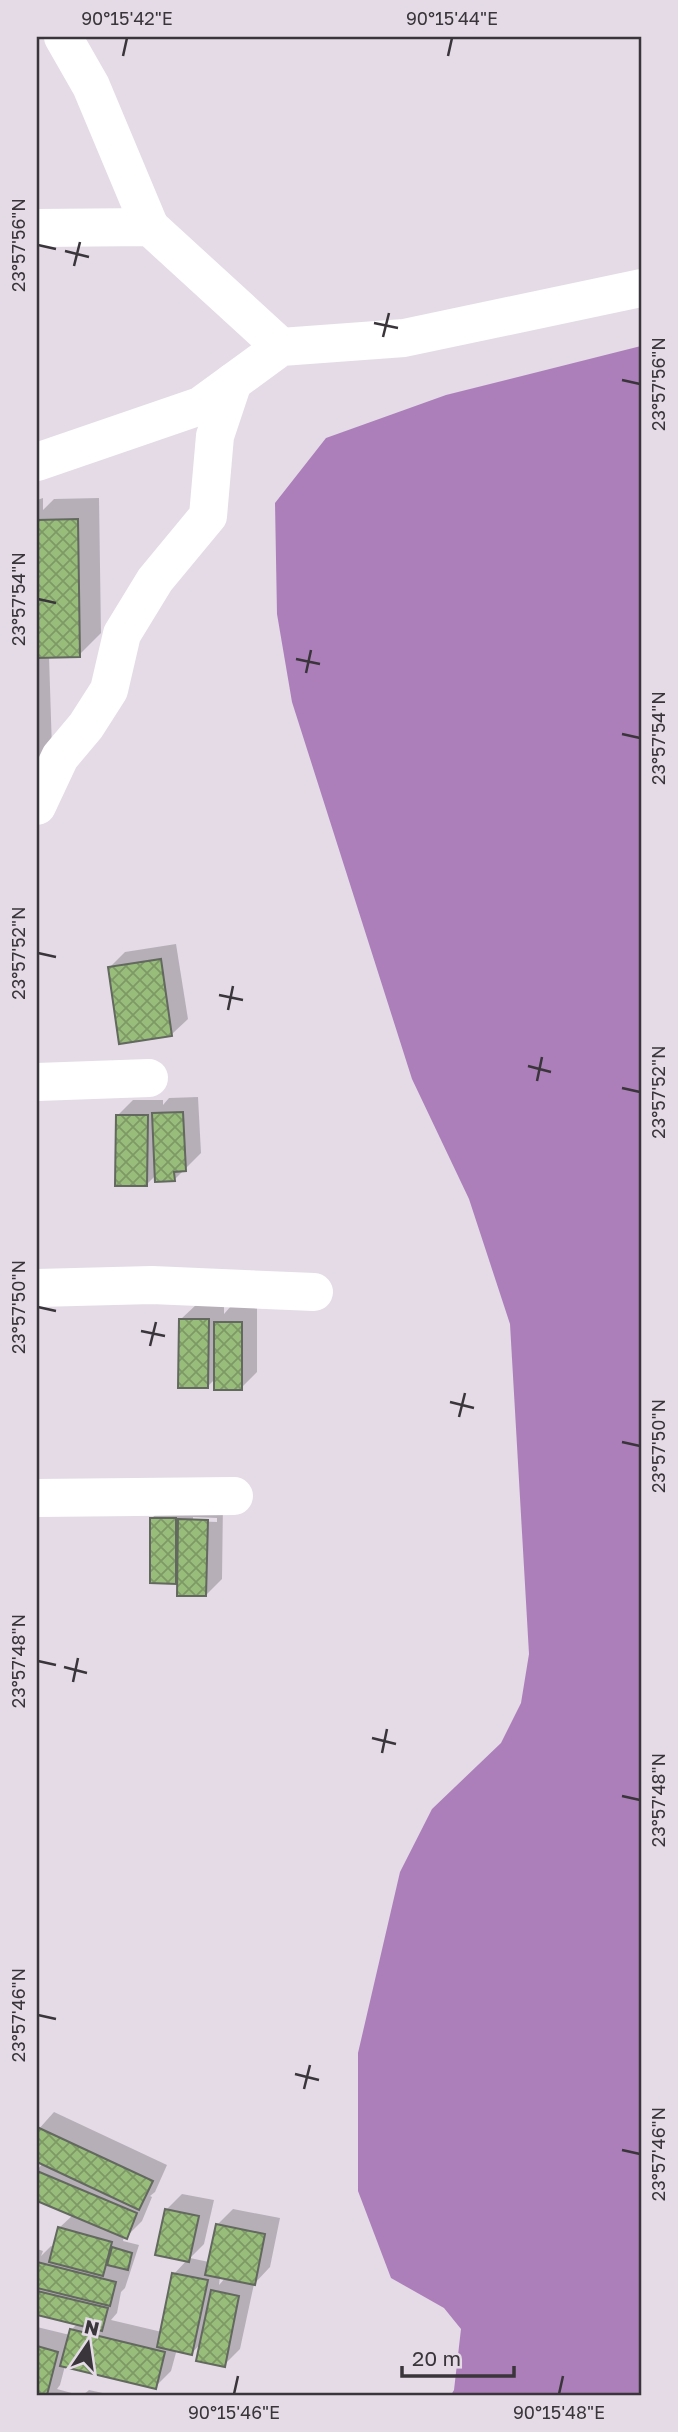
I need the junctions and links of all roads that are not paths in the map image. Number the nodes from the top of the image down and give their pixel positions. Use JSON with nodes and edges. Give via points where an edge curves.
{"nodes":[{"id":1,"x":63,"y":37,"type":"edge"},
{"id":2,"x":150,"y":227,"type":"junction"},
{"id":3,"x":37,"y":228,"type":"edge"},
{"id":4,"x":641,"y":288,"type":"edge"},
{"id":5,"x":281,"y":347,"type":"junction"},
{"id":6,"x":233,"y":382,"type":"junction"},
{"id":7,"x":37,"y":462,"type":"edge"},
{"id":8,"x":37,"y":806,"type":"edge"},
{"id":9,"x":149,"y":1078,"type":"dead end"},
{"id":10,"x":37,"y":1082,"type":"edge"},
{"id":11,"x":37,"y":1288,"type":"edge"},
{"id":12,"x":314,"y":1292,"type":"dead end"},
{"id":13,"x":234,"y":1496,"type":"dead end"},
{"id":14,"x":37,"y":1498,"type":"edge"}],
"edges":[{"from":1,"to":2,"type":"street","via":[[91,86]]},
{"from":2,"to":3,"type":"street"},
{"from":2,"to":5,"type":"street"},
{"from":4,"to":5,"type":"street","via":[[404,338]]},
{"from":5,"to":6,"type":"street"},
{"from":6,"to":7,"type":"street","via":[[200,406]]},
{"from":6,"to":8,"type":"street","via":[[215,436],[208,516],[155,580],[122,634],[109,690],[60,757]]},
{"from":9,"to":10,"type":"street"},
{"from":11,"to":12,"type":"street","via":[[152,1285]]},
{"from":13,"to":14,"type":"street"}]}
